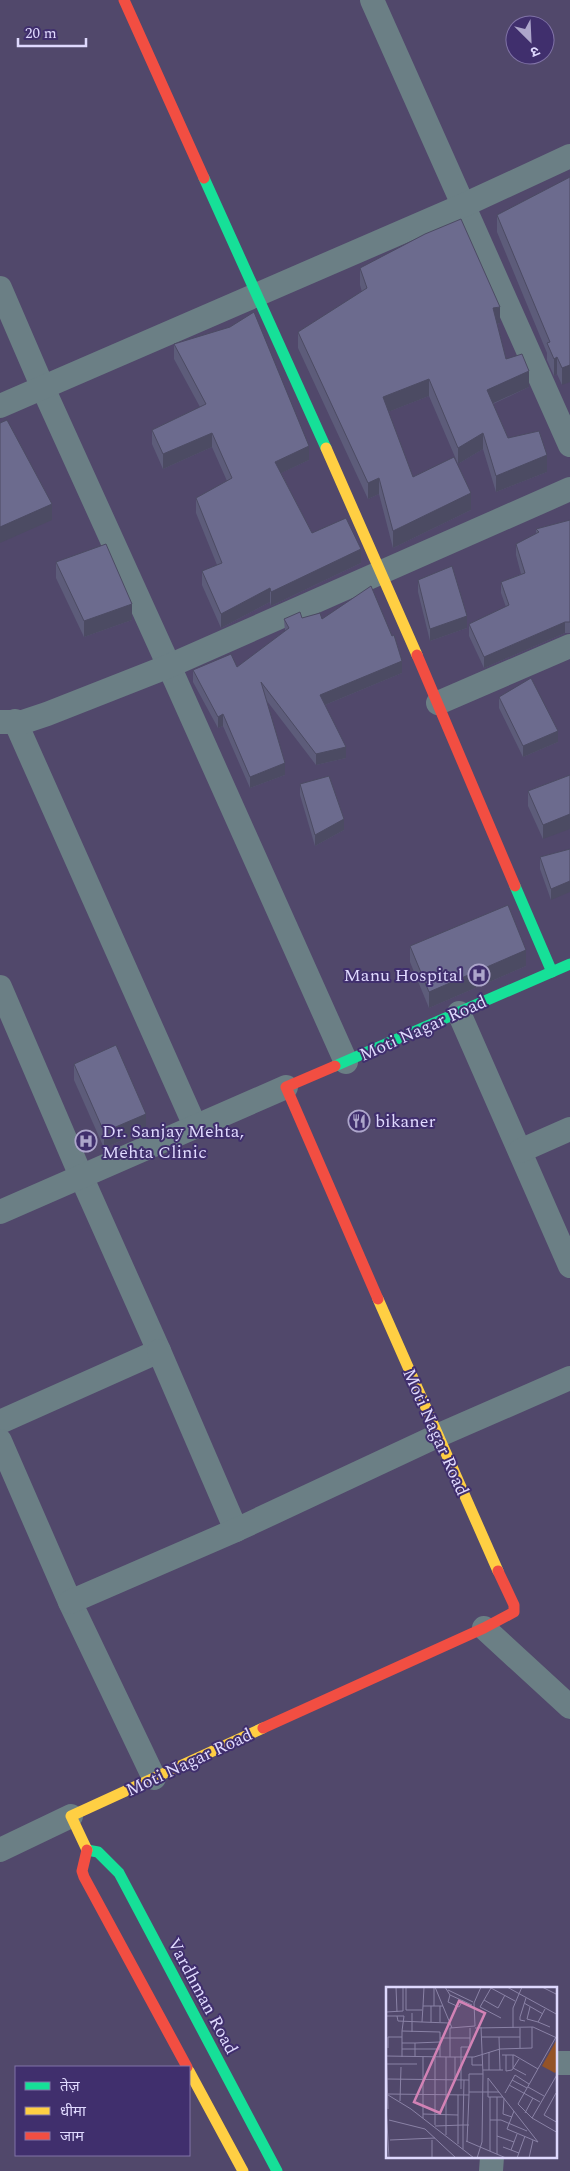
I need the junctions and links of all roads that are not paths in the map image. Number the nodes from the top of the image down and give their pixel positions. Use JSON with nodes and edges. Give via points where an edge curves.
{"nodes":[{"id":1,"x":124,"y":0,"type":"edge"},
{"id":2,"x":372,"y":0,"type":"edge"},
{"id":3,"x":570,"y":156,"type":"edge"},
{"id":4,"x":464,"y":205,"type":"junction"},
{"id":5,"x":0,"y":288,"type":"edge"},
{"id":6,"x":257,"y":295,"type":"junction"},
{"id":7,"x":43,"y":388,"type":"junction"},
{"id":8,"x":0,"y":406,"type":"edge"},
{"id":9,"x":570,"y":445,"type":"edge"},
{"id":10,"x":570,"y":489,"type":"edge"},
{"id":11,"x":382,"y":573,"type":"junction"},
{"id":12,"x":570,"y":646,"type":"edge"},
{"id":13,"x":170,"y":666,"type":"junction"},
{"id":14,"x":438,"y":703,"type":"junction"},
{"id":15,"x":8,"y":722,"type":"edge"},
{"id":16,"x":570,"y":964,"type":"edge"},
{"id":17,"x":552,"y":972,"type":"junction"},
{"id":18,"x":0,"y":987,"type":"edge"},
{"id":19,"x":459,"y":1013,"type":"junction"},
{"id":20,"x":346,"y":1062,"type":"junction"},
{"id":21,"x":286,"y":1087,"type":"junction"},
{"id":22,"x":196,"y":1126,"type":"junction"},
{"id":23,"x":570,"y":1129,"type":"edge"},
{"id":24,"x":520,"y":1151,"type":"junction"},
{"id":25,"x":81,"y":1176,"type":"junction"},
{"id":26,"x":0,"y":1212,"type":"edge"},
{"id":27,"x":570,"y":1266,"type":"edge"},
{"id":28,"x":159,"y":1351,"type":"junction"},
{"id":29,"x":570,"y":1378,"type":"edge"},
{"id":30,"x":0,"y":1422,"type":"edge"},
{"id":31,"x":437,"y":1436,"type":"junction"},
{"id":32,"x":0,"y":1442,"type":"edge"},
{"id":33,"x":236,"y":1530,"type":"junction"},
{"id":34,"x":70,"y":1602,"type":"junction"},
{"id":35,"x":484,"y":1628,"type":"junction"},
{"id":36,"x":569,"y":1705,"type":"edge"},
{"id":37,"x":154,"y":1778,"type":"junction"},
{"id":38,"x":71,"y":1816,"type":"junction"},
{"id":39,"x":0,"y":1850,"type":"edge"},
{"id":40,"x":87,"y":1850,"type":"junction"},
{"id":41,"x":186,"y":2066,"type":"edge"},
{"id":42,"x":190,"y":2073,"type":"edge"},
{"id":43,"x":492,"y":2158,"type":"edge"},
{"id":44,"x":243,"y":2171,"type":"edge"},
{"id":45,"x":277,"y":2171,"type":"edge"},
{"id":46,"x":491,"y":2171,"type":"edge"}],
"edges":[{"from":1,"to":6,"type":"street"},
{"from":2,"to":4,"type":"street"},
{"from":3,"to":4,"type":"street"},
{"from":4,"to":6,"type":"street"},
{"from":4,"to":9,"type":"street"},
{"from":5,"to":7,"type":"street"},
{"from":6,"to":7,"type":"street"},
{"from":6,"to":11,"type":"street"},
{"from":7,"to":8,"type":"street"},
{"from":7,"to":13,"type":"street"},
{"from":10,"to":11,"type":"street"},
{"from":11,"to":13,"type":"street"},
{"from":11,"to":14,"type":"street"},
{"from":12,"to":14,"type":"street"},
{"from":13,"to":15,"type":"street","via":[[47,714],[23,722]]},
{"from":13,"to":20,"type":"street"},
{"from":14,"to":17,"type":"street"},
{"from":15,"to":22,"type":"street"},
{"from":16,"to":17,"type":"street","name":"Moti Nagar Road"},
{"from":17,"to":19,"type":"street","name":"Moti Nagar Road"},
{"from":18,"to":25,"type":"street"},
{"from":19,"to":20,"type":"street","name":"Moti Nagar Road"},
{"from":19,"to":24,"type":"street"},
{"from":20,"to":21,"type":"street","name":"Moti Nagar Road"},
{"from":21,"to":22,"type":"street"},
{"from":21,"to":31,"type":"street","name":"Moti Nagar Road"},
{"from":22,"to":25,"type":"street"},
{"from":23,"to":24,"type":"street"},
{"from":24,"to":27,"type":"street"},
{"from":25,"to":26,"type":"street"},
{"from":25,"to":28,"type":"street"},
{"from":28,"to":30,"type":"street"},
{"from":28,"to":33,"type":"street"},
{"from":29,"to":31,"type":"street"},
{"from":31,"to":33,"type":"street"},
{"from":31,"to":35,"type":"street","name":"Moti Nagar Road","via":[[514,1605],[514,1612]]},
{"from":32,"to":34,"type":"street"},
{"from":33,"to":34,"type":"street"},
{"from":34,"to":37,"type":"street"},
{"from":35,"to":36,"type":"street"},
{"from":35,"to":37,"type":"street","name":"Moti Nagar Road"},
{"from":37,"to":38,"type":"street","name":"Moti Nagar Road"},
{"from":38,"to":39,"type":"street","name":"Moti Nagar Road"},
{"from":38,"to":40,"type":"street"},
{"from":40,"to":41,"type":"street","via":[[82,1871],[84,1877]]},
{"from":40,"to":45,"type":"street","name":"Vardhman Road","via":[[98,1852],[119,1873]]},
{"from":42,"to":44,"type":"street"},
{"from":43,"to":46,"type":"street"}]}
